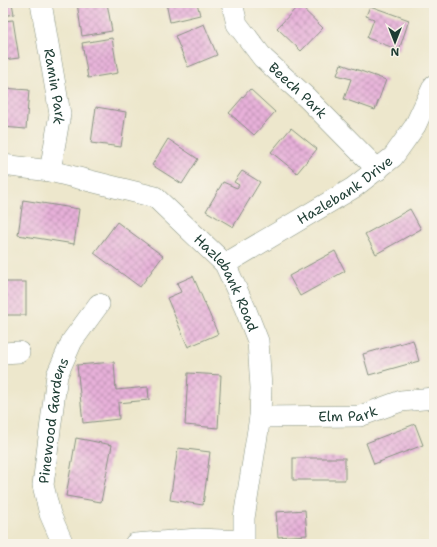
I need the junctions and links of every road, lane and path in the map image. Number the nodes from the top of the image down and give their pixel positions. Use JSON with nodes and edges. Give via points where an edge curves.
{"nodes":[{"id":1,"x":41,"y":3,"type":"edge"},
{"id":2,"x":232,"y":3,"type":"edge"},
{"id":3,"x":434,"y":85,"type":"edge"},
{"id":4,"x":3,"y":165,"type":"edge"},
{"id":5,"x":378,"y":170,"type":"junction"},
{"id":6,"x":50,"y":171,"type":"junction"},
{"id":7,"x":225,"y":264,"type":"junction"},
{"id":8,"x":99,"y":304,"type":"dead end"},
{"id":9,"x":434,"y":398,"type":"edge"},
{"id":10,"x":260,"y":417,"type":"junction"},
{"id":11,"x":244,"y":542,"type":"edge"},
{"id":12,"x":63,"y":544,"type":"edge"},
{"id":13,"x":135,"y":544,"type":"edge"}],
"edges":[{"from":1,"to":6,"type":"street","name":"Ramin Park","via":[[60,114]]},
{"from":2,"to":5,"type":"street","name":"Beech Park","via":[[237,24],[263,58],[307,98]]},
{"from":3,"to":5,"type":"street","name":"Hazlebank Drive","via":[[415,126],[393,157]]},
{"from":4,"to":6,"type":"street","name":"Hazlebank Road"},
{"from":5,"to":7,"type":"street","name":"Hazlebank Drive","via":[[353,188]]},
{"from":6,"to":7,"type":"street","name":"Hazlebank Road","via":[[155,197]]},
{"from":7,"to":10,"type":"street","name":"Hazlebank Road","via":[[258,340]]},
{"from":8,"to":12,"type":"street","name":"Pinewood Gardens","via":[[72,341],[57,375],[43,485],[50,514]]},
{"from":9,"to":10,"type":"street","name":"Elm Park","via":[[401,401],[360,416]]},
{"from":10,"to":11,"type":"street","name":"Hazlebank Road","via":[[244,518]]},
{"from":11,"to":13,"type":"street","name":"Hazlebank Road","via":[[198,539]]}]}
